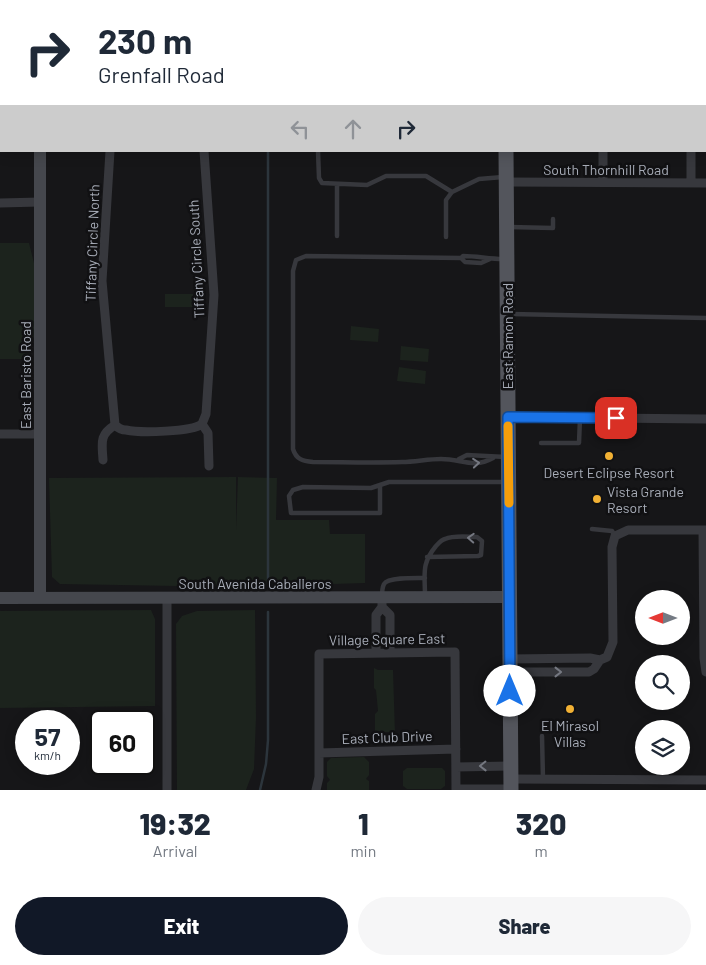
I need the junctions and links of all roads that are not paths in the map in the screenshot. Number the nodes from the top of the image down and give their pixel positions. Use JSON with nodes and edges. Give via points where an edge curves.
{"nodes":[{"id":1,"x":302,"y":0,"type":"edge"},
{"id":2,"x":318,"y":0,"type":"edge"},
{"id":3,"x":40,"y":152,"type":"edge"},
{"id":4,"x":110,"y":152,"type":"edge"},
{"id":5,"x":204,"y":152,"type":"edge"},
{"id":6,"x":318,"y":152,"type":"edge"},
{"id":7,"x":506,"y":152,"type":"edge"},
{"id":8,"x":603,"y":152,"type":"edge"},
{"id":9,"x":691,"y":152,"type":"edge"},
{"id":10,"x":506,"y":180,"type":"junction"},
{"id":11,"x":603,"y":182,"type":"junction"},
{"id":12,"x":691,"y":182,"type":"junction"},
{"id":13,"x":706,"y":182,"type":"edge"},
{"id":14,"x":337,"y":185,"type":"junction"},
{"id":15,"x":452,"y":192,"type":"junction"},
{"id":16,"x":40,"y":202,"type":"junction"},
{"id":17,"x":0,"y":203,"type":"edge"},
{"id":18,"x":553,"y":219,"type":"dead end"},
{"id":19,"x":507,"y":227,"type":"junction"},
{"id":20,"x":337,"y":236,"type":"dead end"},
{"id":21,"x":446,"y":238,"type":"dead end"},
{"id":22,"x":507,"y":259,"type":"junction"},
{"id":23,"x":507,"y":314,"type":"junction"},
{"id":24,"x":706,"y":318,"type":"edge"},
{"id":25,"x":508,"y":417,"type":"junction"},
{"id":26,"x":580,"y":418,"type":"junction"},
{"id":27,"x":706,"y":419,"type":"edge"},
{"id":28,"x":202,"y":424,"type":"junction"},
{"id":29,"x":115,"y":425,"type":"junction"},
{"id":30,"x":0,"y":434,"type":"edge"},
{"id":31,"x":40,"y":434,"type":"junction"},
{"id":32,"x":541,"y":444,"type":"dead end"},
{"id":33,"x":508,"y":457,"type":"junction"},
{"id":34,"x":493,"y":458,"type":"junction"},
{"id":35,"x":103,"y":460,"type":"dead end"},
{"id":36,"x":459,"y":460,"type":"junction"},
{"id":37,"x":209,"y":466,"type":"dead end"},
{"id":38,"x":509,"y":482,"type":"junction"},
{"id":39,"x":380,"y":485,"type":"junction"},
{"id":40,"x":592,"y":529,"type":"dead end"},
{"id":41,"x":704,"y":530,"type":"edge"},
{"id":42,"x":615,"y":536,"type":"junction"},
{"id":43,"x":427,"y":557,"type":"junction"},
{"id":44,"x":425,"y":578,"type":"junction"},
{"id":45,"x":425,"y":597,"type":"junction"},
{"id":46,"x":510,"y":597,"type":"junction"},
{"id":47,"x":0,"y":598,"type":"edge"},
{"id":48,"x":40,"y":598,"type":"junction"},
{"id":49,"x":167,"y":598,"type":"junction"},
{"id":50,"x":382,"y":602,"type":"junction"},
{"id":51,"x":376,"y":653,"type":"junction"},
{"id":52,"x":390,"y":653,"type":"junction"},
{"id":53,"x":600,"y":660,"type":"junction"},
{"id":54,"x":510,"y":666,"type":"junction"},
{"id":55,"x":706,"y":672,"type":"edge"},
{"id":56,"x":542,"y":736,"type":"dead end"},
{"id":57,"x":456,"y":749,"type":"junction"},
{"id":58,"x":319,"y":753,"type":"junction"},
{"id":59,"x":456,"y":767,"type":"junction"},
{"id":60,"x":543,"y":779,"type":"junction"},
{"id":61,"x":706,"y":780,"type":"edge"},
{"id":62,"x":511,"y":781,"type":"edge"},
{"id":63,"x":167,"y":790,"type":"edge"},
{"id":64,"x":316,"y":790,"type":"edge"},
{"id":65,"x":456,"y":790,"type":"edge"}],
"edges":[{"from":1,"to":2,"type":"lane"},
{"from":3,"to":16,"type":"street","name":"East Baristo Road"},
{"from":4,"to":29,"type":"street","name":"Tiffany Circle North","via":[[102,281]]},
{"from":5,"to":28,"type":"street","name":"Tiffany Circle South","via":[[214,315],[206,414]]},
{"from":6,"to":14,"type":"lane","via":[[319,181]]},
{"from":7,"to":10,"type":"main road","name":"East Ramon Road"},
{"from":8,"to":11,"type":"street"},
{"from":9,"to":12,"type":"street"},
{"from":10,"to":11,"type":"street","name":"South Thornhill Road"},
{"from":10,"to":15,"type":"lane","via":[[479,179]]},
{"from":10,"to":19,"type":"main road","name":"East Ramon Road"},
{"from":11,"to":12,"type":"street","name":"South Thornhill Road"},
{"from":12,"to":13,"type":"street","name":"South Thornhill Road"},
{"from":14,"to":15,"type":"lane","via":[[367,185],[386,176],[426,176]]},
{"from":14,"to":20,"type":"lane"},
{"from":15,"to":21,"type":"lane","via":[[446,200]]},
{"from":16,"to":17,"type":"street"},
{"from":16,"to":31,"type":"street","name":"East Baristo Road"},
{"from":18,"to":19,"type":"lane","via":[[554,228]]},
{"from":19,"to":22,"type":"main road","name":"East Ramon Road"},
{"from":22,"to":23,"type":"main road","name":"East Ramon Road"},
{"from":22,"to":36,"type":"lane","via":[[480,256],[306,256],[296,260],[293,271],[294,455],[312,462]]},
{"from":23,"to":24,"type":"lane"},
{"from":23,"to":25,"type":"main road","name":"East Ramon Road"},
{"from":25,"to":26,"type":"street"},
{"from":25,"to":33,"type":"main road","name":"East Ramon Road"},
{"from":26,"to":27,"type":"street"},
{"from":26,"to":32,"type":"lane","via":[[579,443]]},
{"from":28,"to":29,"type":"street","via":[[193,429],[159,431],[127,431]]},
{"from":28,"to":37,"type":"street","via":[[208,434]]},
{"from":29,"to":35,"type":"street","via":[[106,431],[102,439]]},
{"from":30,"to":31,"type":"street"},
{"from":31,"to":48,"type":"street","name":"East Baristo Road"},
{"from":33,"to":34,"type":"lane"},
{"from":33,"to":38,"type":"main road","name":"East Ramon Road"},
{"from":34,"to":36,"type":"lane","via":[[467,455]]},
{"from":36,"to":34,"type":"lane","one_way":true,"via":[[468,464],[484,463]]},
{"from":38,"to":39,"type":"lane","via":[[389,482]]},
{"from":38,"to":46,"type":"main road","name":"East Ramon Road"},
{"from":39,"to":39,"type":"lane","via":[[292,490],[289,496],[291,513],[380,513]]},
{"from":40,"to":42,"type":"lane","via":[[612,531]]},
{"from":41,"to":42,"type":"street","via":[[628,530]]},
{"from":41,"to":55,"type":"street"},
{"from":42,"to":53,"type":"street","via":[[612,547],[613,642],[607,657]]},
{"from":43,"to":43,"type":"lane","one_way":true,"via":[[481,555],[482,542],[480,539],[445,539]]},
{"from":43,"to":44,"type":"lane"},
{"from":44,"to":45,"type":"lane"},
{"from":44,"to":50,"type":"lane","via":[[389,580],[383,586]]},
{"from":45,"to":46,"type":"street","name":"South Avenida Caballeros"},
{"from":45,"to":50,"type":"street","name":"South Avenida Caballeros"},
{"from":46,"to":54,"type":"main road","name":"East Ramon Road"},
{"from":47,"to":48,"type":"street","name":"South Avenida Caballeros"},
{"from":48,"to":49,"type":"street","name":"South Avenida Caballeros"},
{"from":49,"to":50,"type":"street","name":"South Avenida Caballeros"},
{"from":49,"to":63,"type":"street"},
{"from":50,"to":51,"type":"street","via":[[376,615]]},
{"from":50,"to":52,"type":"street","via":[[390,615]]},
{"from":51,"to":52,"type":"street","name":"Village Square East"},
{"from":51,"to":58,"type":"street","name":"Village Square East","via":[[319,654]]},
{"from":52,"to":57,"type":"street","name":"Village Square East","via":[[455,652]]},
{"from":53,"to":54,"type":"street","via":[[590,658]]},
{"from":54,"to":53,"type":"street","one_way":true,"via":[[589,672]]},
{"from":54,"to":62,"type":"main road","name":"East Ramon Road"},
{"from":56,"to":60,"type":"lane"},
{"from":57,"to":58,"type":"street","name":"East Club Drive"},
{"from":57,"to":59,"type":"street"},
{"from":58,"to":64,"type":"street"},
{"from":62,"to":59,"type":"street","one_way":true},
{"from":59,"to":65,"type":"street"},
{"from":60,"to":61,"type":"street"},
{"from":60,"to":62,"type":"street"},
{"from":62,"to":65,"type":"street"}]}
